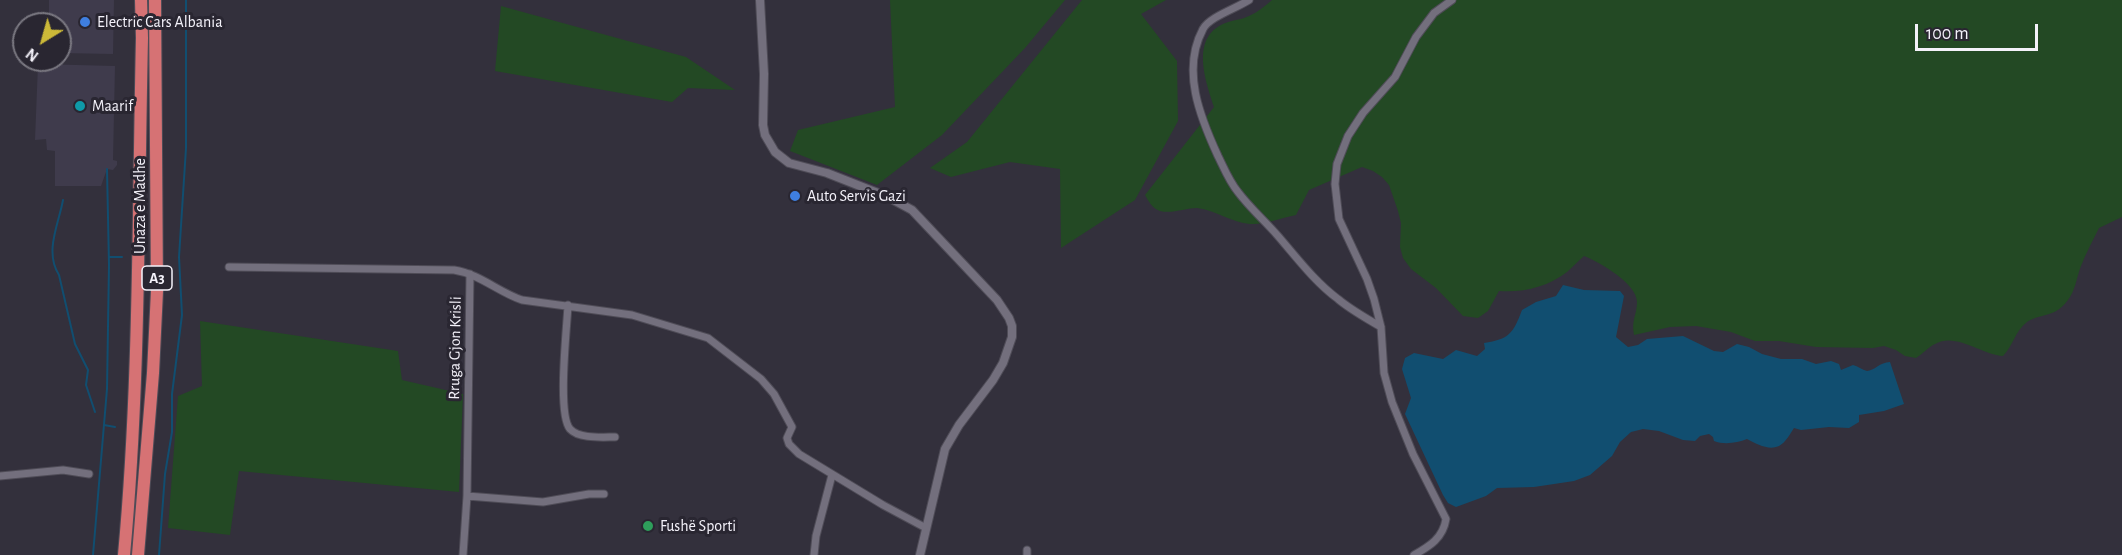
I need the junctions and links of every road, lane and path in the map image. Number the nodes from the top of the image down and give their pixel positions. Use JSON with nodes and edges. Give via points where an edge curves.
{"nodes":[{"id":1,"x":141,"y":0,"type":"edge"},
{"id":2,"x":154,"y":0,"type":"edge"},
{"id":3,"x":760,"y":0,"type":"edge"},
{"id":4,"x":1249,"y":0,"type":"edge"},
{"id":5,"x":1452,"y":0,"type":"edge"},
{"id":6,"x":229,"y":267,"type":"dead end"},
{"id":7,"x":470,"y":274,"type":"junction"},
{"id":8,"x":568,"y":305,"type":"junction"},
{"id":9,"x":1381,"y":327,"type":"junction"},
{"id":10,"x":615,"y":437,"type":"dead end"},
{"id":11,"x":89,"y":474,"type":"dead end"},
{"id":12,"x":0,"y":476,"type":"edge"},
{"id":13,"x":832,"y":476,"type":"junction"},
{"id":14,"x":604,"y":494,"type":"dead end"},
{"id":15,"x":466,"y":496,"type":"junction"},
{"id":16,"x":926,"y":528,"type":"junction"},
{"id":17,"x":124,"y":555,"type":"edge"},
{"id":18,"x":138,"y":555,"type":"edge"},
{"id":19,"x":463,"y":555,"type":"edge"},
{"id":20,"x":814,"y":555,"type":"edge"},
{"id":21,"x":920,"y":555,"type":"edge"},
{"id":22,"x":1414,"y":555,"type":"edge"}],
"edges":[{"from":1,"to":17,"type":"highway","name":"Unaza e Madhe","number":"A3","via":[[138,297]]},
{"from":2,"to":18,"type":"highway","name":"Unaza e Madhe","number":"A3","via":[[157,291]]},
{"from":3,"to":16,"type":"street","via":[[763,125],[775,152],[789,163],[882,194],[912,210],[997,300],[1012,326],[1003,363],[945,449]]},
{"from":4,"to":9,"type":"street","via":[[1203,28],[1193,62],[1193,80],[1208,135],[1238,193],[1303,266],[1337,299]]},
{"from":5,"to":9,"type":"street","via":[[1434,14],[1416,37],[1395,77],[1348,136],[1337,164],[1339,219],[1367,279]]},
{"from":6,"to":7,"type":"street","name":"Rruga Gjon Krisli","via":[[454,270]]},
{"from":7,"to":8,"type":"street","via":[[522,300]]},
{"from":7,"to":15,"type":"street","name":"Rruga Gjon Krisli"},
{"from":8,"to":10,"type":"street","via":[[563,397],[567,422],[579,434]]},
{"from":8,"to":13,"type":"street","via":[[632,315],[708,338],[761,379],[792,427],[787,438],[789,444]]},
{"from":9,"to":22,"type":"street","via":[[1384,373],[1392,402],[1446,519],[1444,530],[1434,543]]},
{"from":11,"to":12,"type":"street","via":[[63,470]]},
{"from":13,"to":16,"type":"street"},
{"from":13,"to":20,"type":"street"},
{"from":14,"to":15,"type":"street","via":[[543,502]]},
{"from":15,"to":19,"type":"street","name":"Rruga Gjon Krisli"},
{"from":16,"to":21,"type":"street"}]}
